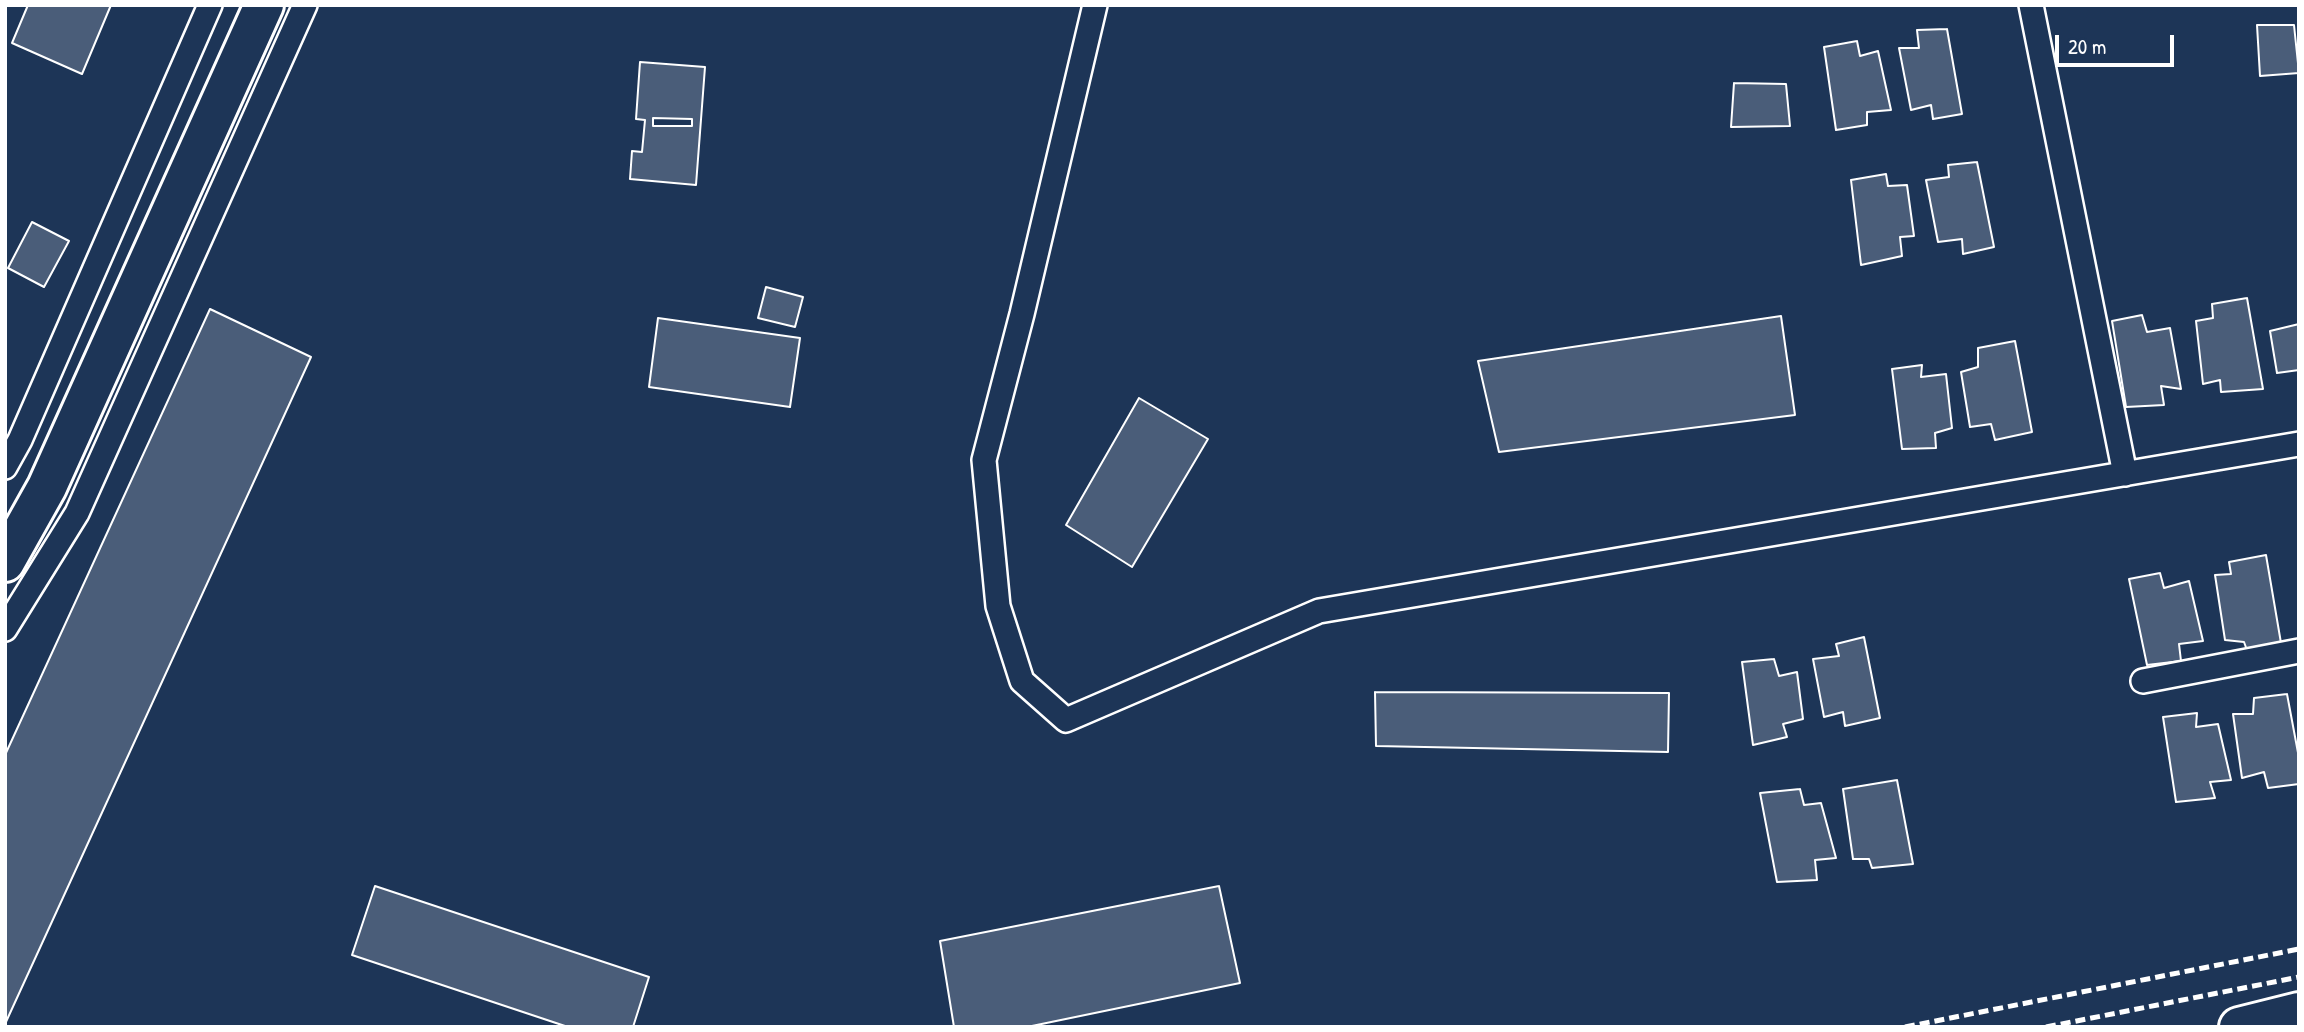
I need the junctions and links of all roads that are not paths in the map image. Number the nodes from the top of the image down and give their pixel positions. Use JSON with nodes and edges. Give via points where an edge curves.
{"nodes":[{"id":1,"x":211,"y":5,"type":"edge"},
{"id":2,"x":264,"y":5,"type":"edge"},
{"id":3,"x":305,"y":5,"type":"edge"},
{"id":4,"x":1096,"y":5,"type":"edge"},
{"id":5,"x":2032,"y":5,"type":"edge"},
{"id":6,"x":2299,"y":444,"type":"edge"},
{"id":7,"x":5,"y":467,"type":"edge"},
{"id":8,"x":2125,"y":474,"type":"junction"},
{"id":9,"x":5,"y":562,"type":"edge"},
{"id":10,"x":5,"y":629,"type":"edge"},
{"id":11,"x":2299,"y":651,"type":"edge"},
{"id":12,"x":2143,"y":681,"type":"dead end"},
{"id":13,"x":2299,"y":1012,"type":"edge"},
{"id":14,"x":2239,"y":1027,"type":"edge"}],
"edges":[{"from":1,"to":7,"type":"lane"},
{"from":2,"to":9,"type":"street","via":[[47,487]]},
{"from":3,"to":10,"type":"lane","via":[[77,513]]},
{"from":4,"to":8,"type":"lane","via":[[984,460],[998,606],[1022,681],[1066,720],[1319,611]]},
{"from":5,"to":8,"type":"lane"},
{"from":6,"to":8,"type":"lane"},
{"from":11,"to":12,"type":"lane"},
{"from":13,"to":14,"type":"street"}]}
